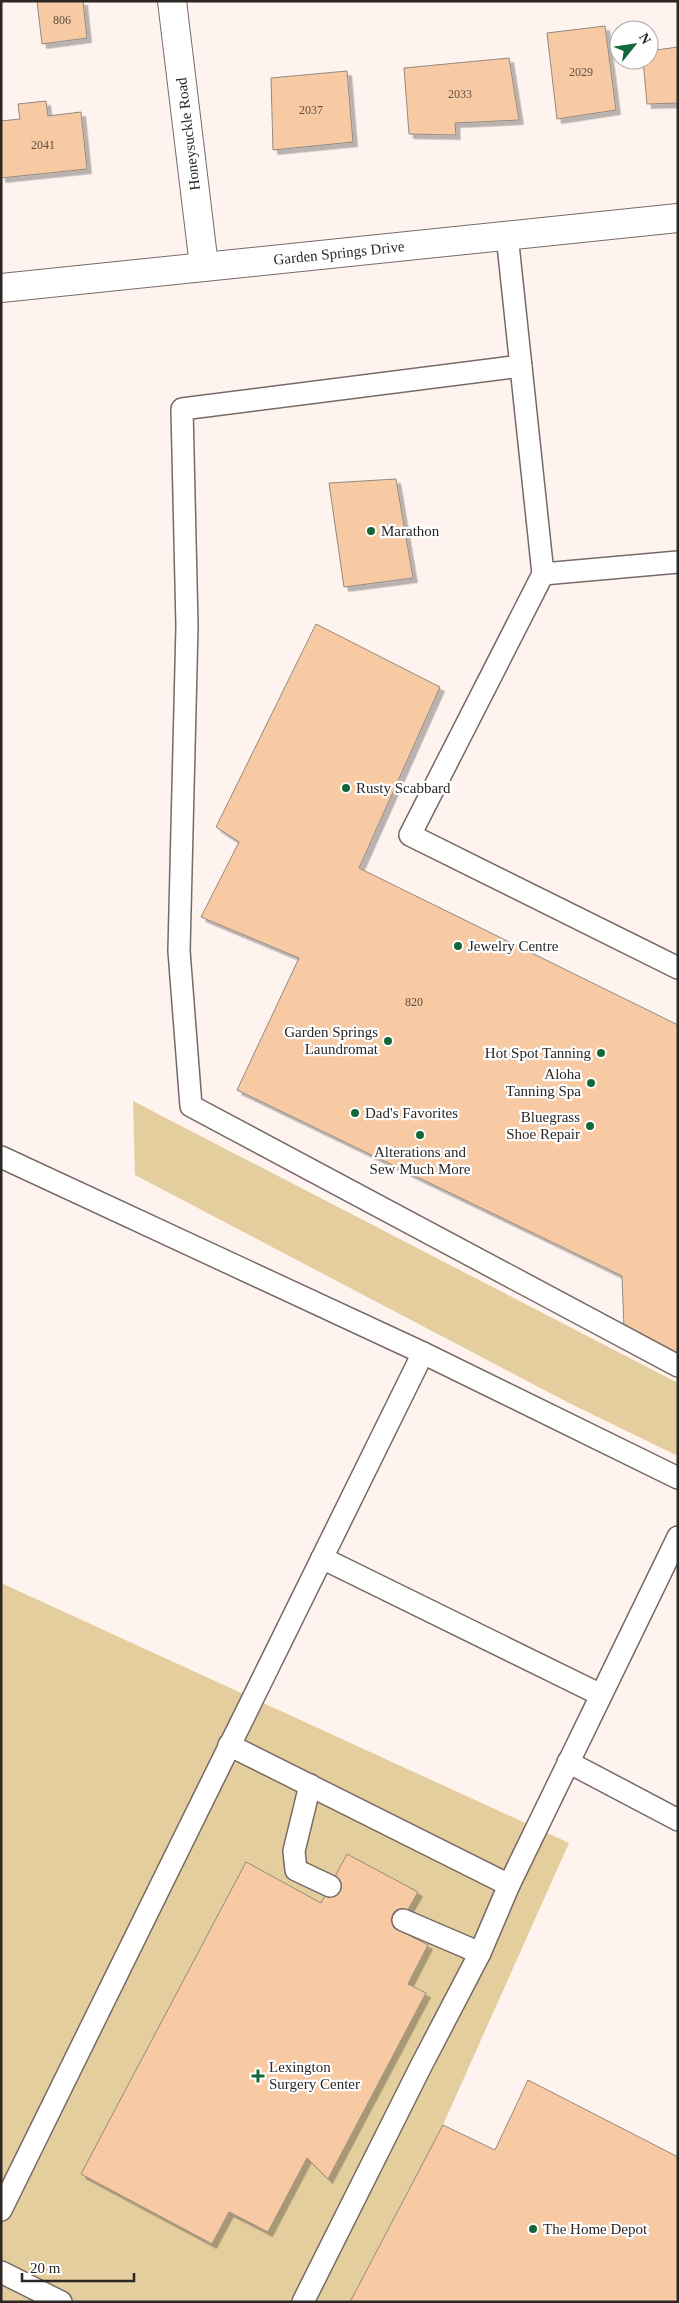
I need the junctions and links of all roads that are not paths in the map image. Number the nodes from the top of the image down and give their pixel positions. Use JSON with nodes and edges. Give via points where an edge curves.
{"nodes":[{"id":1,"x":172,"y":1,"type":"edge"},
{"id":2,"x":678,"y":218,"type":"edge"},
{"id":3,"x":507,"y":236,"type":"junction"},
{"id":4,"x":204,"y":266,"type":"junction"},
{"id":5,"x":1,"y":288,"type":"edge"},
{"id":6,"x":521,"y":366,"type":"junction"},
{"id":7,"x":678,"y":562,"type":"edge"},
{"id":8,"x":543,"y":574,"type":"junction"},
{"id":9,"x":678,"y":968,"type":"edge"},
{"id":10,"x":1,"y":1157,"type":"edge"},
{"id":11,"x":423,"y":1354,"type":"junction"},
{"id":12,"x":678,"y":1366,"type":"edge"},
{"id":13,"x":678,"y":1478,"type":"edge"},
{"id":14,"x":678,"y":1537,"type":"edge"},
{"id":15,"x":322,"y":1558,"type":"junction"},
{"id":16,"x":601,"y":1695,"type":"junction"},
{"id":17,"x":229,"y":1745,"type":"junction"},
{"id":18,"x":568,"y":1762,"type":"junction"},
{"id":19,"x":310,"y":1785,"type":"junction"},
{"id":20,"x":678,"y":1820,"type":"edge"},
{"id":21,"x":509,"y":1885,"type":"junction"},
{"id":22,"x":330,"y":1886,"type":"dead end"},
{"id":23,"x":403,"y":1920,"type":"dead end"},
{"id":24,"x":480,"y":1953,"type":"junction"},
{"id":25,"x":1,"y":2210,"type":"edge"},
{"id":26,"x":1,"y":2272,"type":"edge"},
{"id":27,"x":61,"y":2302,"type":"edge"},
{"id":28,"x":303,"y":2302,"type":"edge"}],
"edges":[{"from":1,"to":4,"type":"street","name":"Honeysuckle Road"},
{"from":2,"to":3,"type":"street","name":"Garden Springs Drive"},
{"from":3,"to":4,"type":"street","name":"Garden Springs Drive"},
{"from":3,"to":6,"type":"lane"},
{"from":4,"to":5,"type":"street","name":"Garden Springs Drive"},
{"from":6,"to":8,"type":"lane"},
{"from":6,"to":12,"type":"lane","via":[[182,409],[187,626],[179,951],[191,1106]]},
{"from":7,"to":8,"type":"lane"},
{"from":8,"to":9,"type":"lane","via":[[410,835]]},
{"from":10,"to":11,"type":"lane"},
{"from":11,"to":13,"type":"lane"},
{"from":11,"to":15,"type":"lane"},
{"from":14,"to":16,"type":"lane"},
{"from":15,"to":16,"type":"lane"},
{"from":15,"to":17,"type":"lane"},
{"from":16,"to":18,"type":"lane"},
{"from":17,"to":19,"type":"lane"},
{"from":17,"to":25,"type":"lane"},
{"from":18,"to":20,"type":"lane"},
{"from":18,"to":21,"type":"lane"},
{"from":19,"to":21,"type":"lane"},
{"from":19,"to":22,"type":"lane","via":[[294,1851],[296,1870]]},
{"from":21,"to":24,"type":"lane"},
{"from":23,"to":24,"type":"lane"},
{"from":24,"to":28,"type":"lane"},
{"from":26,"to":27,"type":"lane"}]}
